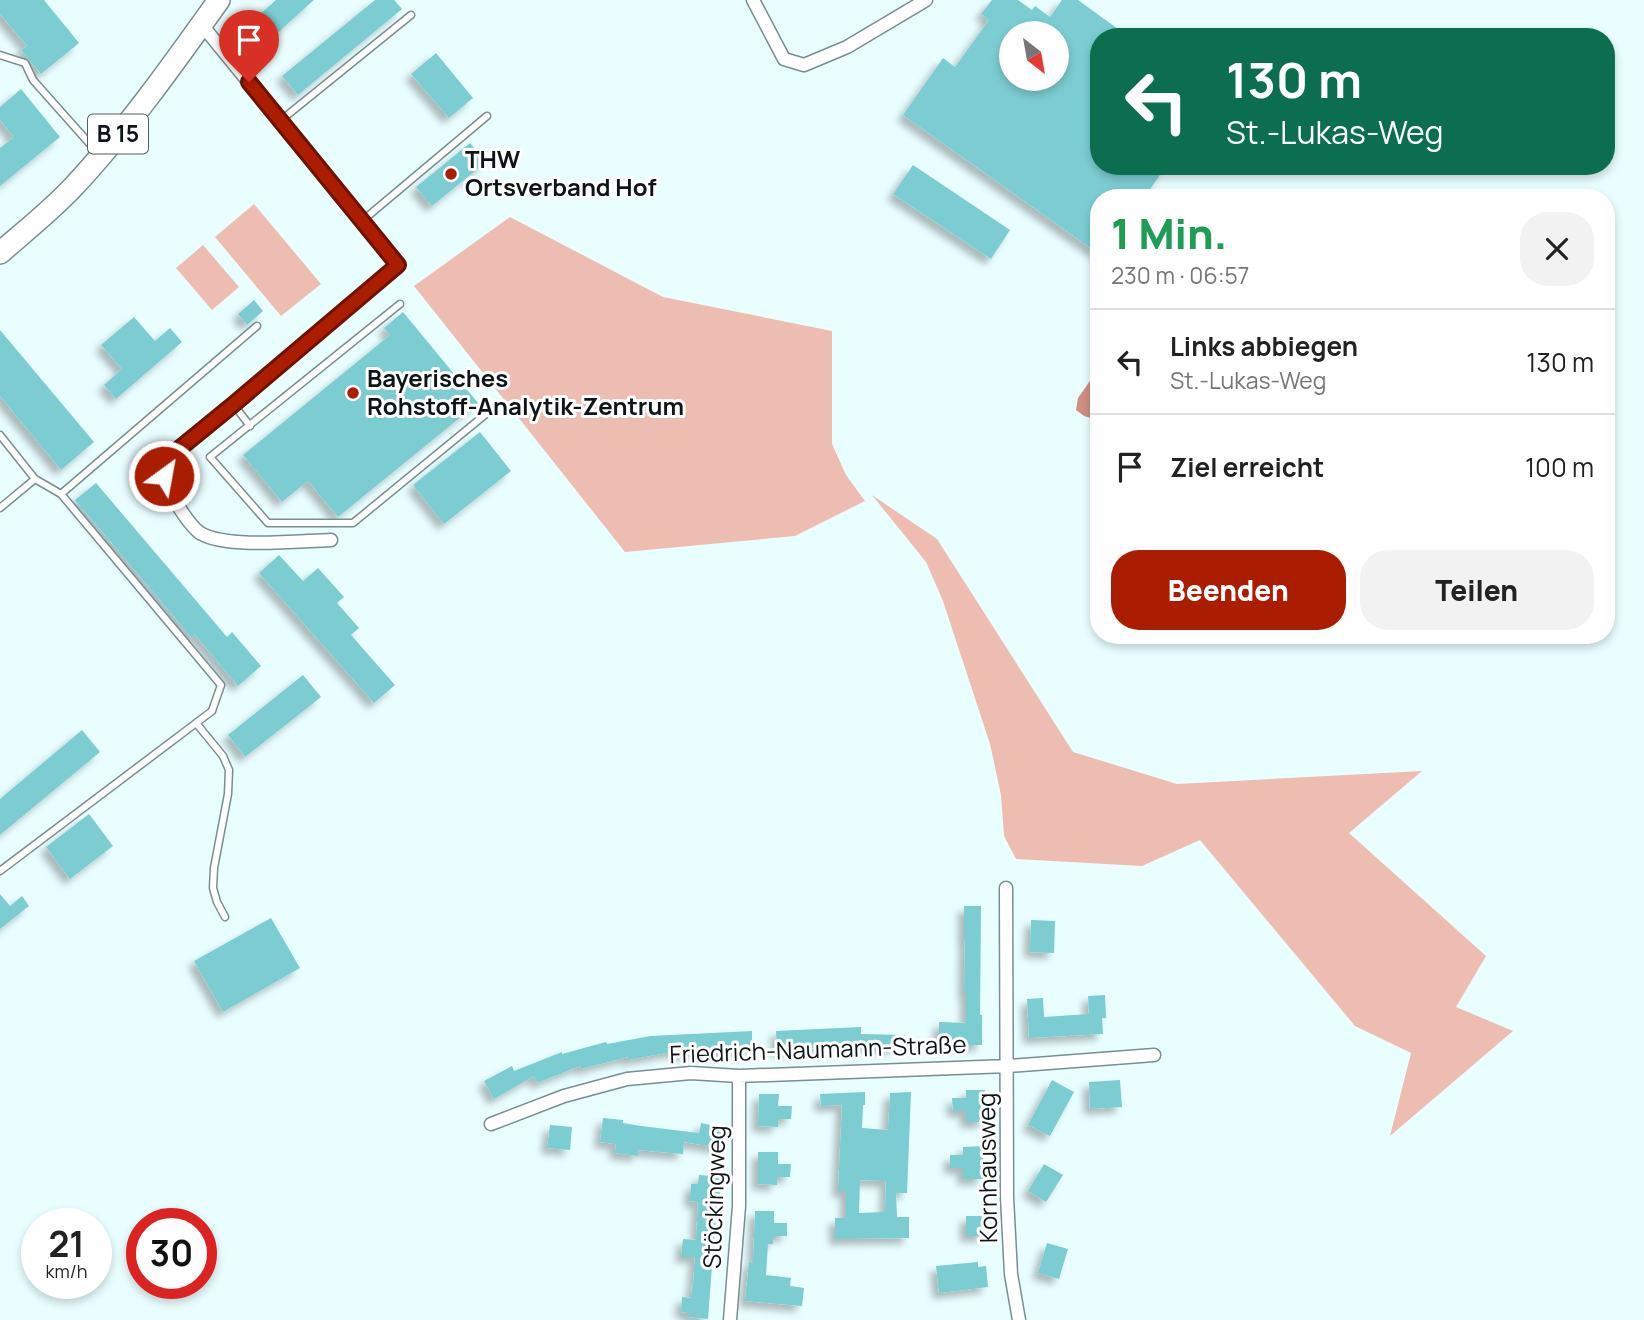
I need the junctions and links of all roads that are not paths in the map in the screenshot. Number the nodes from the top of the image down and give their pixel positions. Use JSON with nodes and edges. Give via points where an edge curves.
{"nodes":[{"id":1,"x":219,"y":0,"type":"edge"},
{"id":2,"x":753,"y":0,"type":"edge"},
{"id":3,"x":926,"y":0,"type":"edge"},
{"id":4,"x":411,"y":15,"type":"dead end"},
{"id":5,"x":202,"y":24,"type":"junction"},
{"id":6,"x":0,"y":55,"type":"edge"},
{"id":7,"x":487,"y":116,"type":"dead end"},
{"id":8,"x":280,"y":121,"type":"junction"},
{"id":9,"x":102,"y":154,"type":"junction"},
{"id":10,"x":362,"y":221,"type":"junction"},
{"id":11,"x":0,"y":253,"type":"edge"},
{"id":12,"x":400,"y":304,"type":"dead end"},
{"id":13,"x":257,"y":326,"type":"dead end"},
{"id":14,"x":234,"y":404,"type":"junction"},
{"id":15,"x":486,"y":414,"type":"dead end"},
{"id":16,"x":250,"y":426,"type":"junction"},
{"id":17,"x":0,"y":435,"type":"edge"},
{"id":18,"x":35,"y":479,"type":"junction"},
{"id":19,"x":61,"y":494,"type":"junction"},
{"id":20,"x":0,"y":508,"type":"edge"},
{"id":21,"x":331,"y":540,"type":"dead end"},
{"id":22,"x":196,"y":723,"type":"junction"},
{"id":23,"x":0,"y":871,"type":"edge"},
{"id":24,"x":1006,"y":888,"type":"dead end"},
{"id":25,"x":225,"y":917,"type":"dead end"},
{"id":26,"x":1154,"y":1055,"type":"dead end"},
{"id":27,"x":1007,"y":1066,"type":"junction"},
{"id":28,"x":739,"y":1076,"type":"junction"},
{"id":29,"x":491,"y":1124,"type":"dead end"},
{"id":30,"x":730,"y":1320,"type":"edge"},
{"id":31,"x":1018,"y":1320,"type":"edge"}],
"edges":[{"from":1,"to":5,"type":"main road","number":"B 15"},
{"from":2,"to":3,"type":"street","via":[[784,59],[804,65],[847,47]]},
{"from":4,"to":8,"type":"lane"},
{"from":5,"to":8,"type":"street"},
{"from":5,"to":9,"type":"main road","number":"B 15"},
{"from":6,"to":9,"type":"lane","via":[[25,63],[33,80]]},
{"from":7,"to":10,"type":"lane"},
{"from":8,"to":10,"type":"street"},
{"from":9,"to":11,"type":"main road","number":"B 15"},
{"from":10,"to":14,"type":"street","via":[[398,265]]},
{"from":12,"to":16,"type":"lane"},
{"from":13,"to":19,"type":"lane"},
{"from":14,"to":16,"type":"lane"},
{"from":14,"to":21,"type":"street","via":[[168,463],[167,489],[187,519],[200,532],[221,541]]},
{"from":15,"to":16,"type":"lane","via":[[353,523],[268,523],[211,457]]},
{"from":17,"to":18,"type":"lane"},
{"from":18,"to":19,"type":"lane"},
{"from":18,"to":20,"type":"lane"},
{"from":19,"to":22,"type":"lane","via":[[221,685],[212,711]]},
{"from":22,"to":23,"type":"lane"},
{"from":22,"to":25,"type":"lane","via":[[229,770],[213,888]]},
{"from":24,"to":27,"type":"street","name":"Kornhausweg"},
{"from":26,"to":27,"type":"street","name":"Friedrich-Naumann-Straße"},
{"from":27,"to":28,"type":"street","name":"Friedrich-Naumann-Straße"},
{"from":27,"to":31,"type":"street","name":"Kornhausweg","via":[[1007,1197]]},
{"from":28,"to":29,"type":"street","name":"Friedrich-Naumann-Straße","via":[[691,1073],[627,1079],[564,1096]]},
{"from":28,"to":30,"type":"street","name":"Stöckingweg","via":[[739,1206]]}]}
